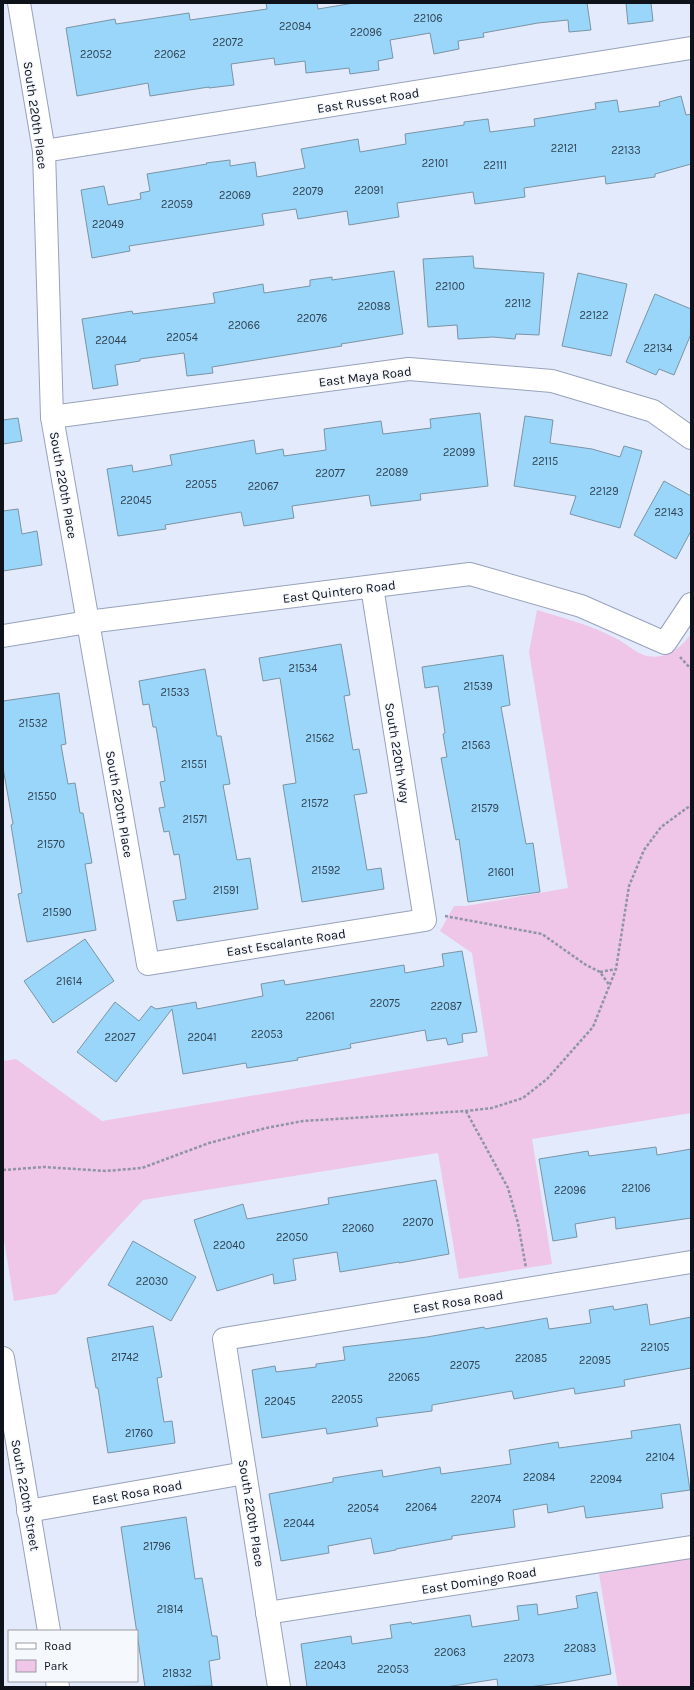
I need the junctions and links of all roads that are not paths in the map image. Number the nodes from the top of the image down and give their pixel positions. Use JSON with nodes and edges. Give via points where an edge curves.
{"nodes":[{"id":1,"x":19,"y":3,"type":"edge"},
{"id":2,"x":691,"y":48,"type":"edge"},
{"id":3,"x":44,"y":151,"type":"junction"},
{"id":4,"x":52,"y":417,"type":"junction"},
{"id":5,"x":691,"y":438,"type":"edge"},
{"id":6,"x":372,"y":586,"type":"junction"},
{"id":7,"x":691,"y":604,"type":"edge"},
{"id":8,"x":88,"y":622,"type":"junction"},
{"id":9,"x":3,"y":636,"type":"edge"},
{"id":10,"x":425,"y":920,"type":"joint"},
{"id":11,"x":148,"y":964,"type":"joint"},
{"id":12,"x":691,"y":1262,"type":"edge"},
{"id":13,"x":224,"y":1340,"type":"joint"},
{"id":14,"x":3,"y":1358,"type":"edge"},
{"id":15,"x":245,"y":1472,"type":"junction"},
{"id":16,"x":28,"y":1511,"type":"junction"},
{"id":17,"x":691,"y":1547,"type":"edge"},
{"id":18,"x":267,"y":1613,"type":"junction"},
{"id":19,"x":49,"y":1630,"type":"edge"},
{"id":20,"x":279,"y":1687,"type":"edge"}],
"edges":[{"from":1,"to":3,"type":"street","name":"South 220th Place"},
{"from":2,"to":3,"type":"street","name":"East Russet Road"},
{"from":3,"to":4,"type":"street","name":"South 220th Place"},
{"from":4,"to":5,"type":"street","name":"East Maya Road","via":[[410,370],[552,381],[653,412]]},
{"from":4,"to":8,"type":"street","name":"South 220th Place"},
{"from":6,"to":7,"type":"street","name":"East Quintero Road","via":[[470,574],[581,606],[665,642]]},
{"from":6,"to":8,"type":"street","name":"East Quintero Road"},
{"from":6,"to":10,"type":"street","name":"South 220th Way"},
{"from":8,"to":9,"type":"street","name":"East Quintero Road"},
{"from":8,"to":11,"type":"street","name":"South 220th Place"},
{"from":10,"to":11,"type":"street","name":"East Escalante Road"},
{"from":12,"to":13,"type":"street","name":"East Rosa Road"},
{"from":13,"to":15,"type":"street","name":"South 220th Place"},
{"from":14,"to":16,"type":"street","name":"South 220th Street"},
{"from":15,"to":16,"type":"street","name":"East Rosa Road"},
{"from":15,"to":18,"type":"street","name":"South 220th Place"},
{"from":16,"to":19,"type":"street","name":"South 220th Street"},
{"from":17,"to":18,"type":"street","name":"East Domingo Road"},
{"from":18,"to":20,"type":"street","name":"South 220th Place"}]}
